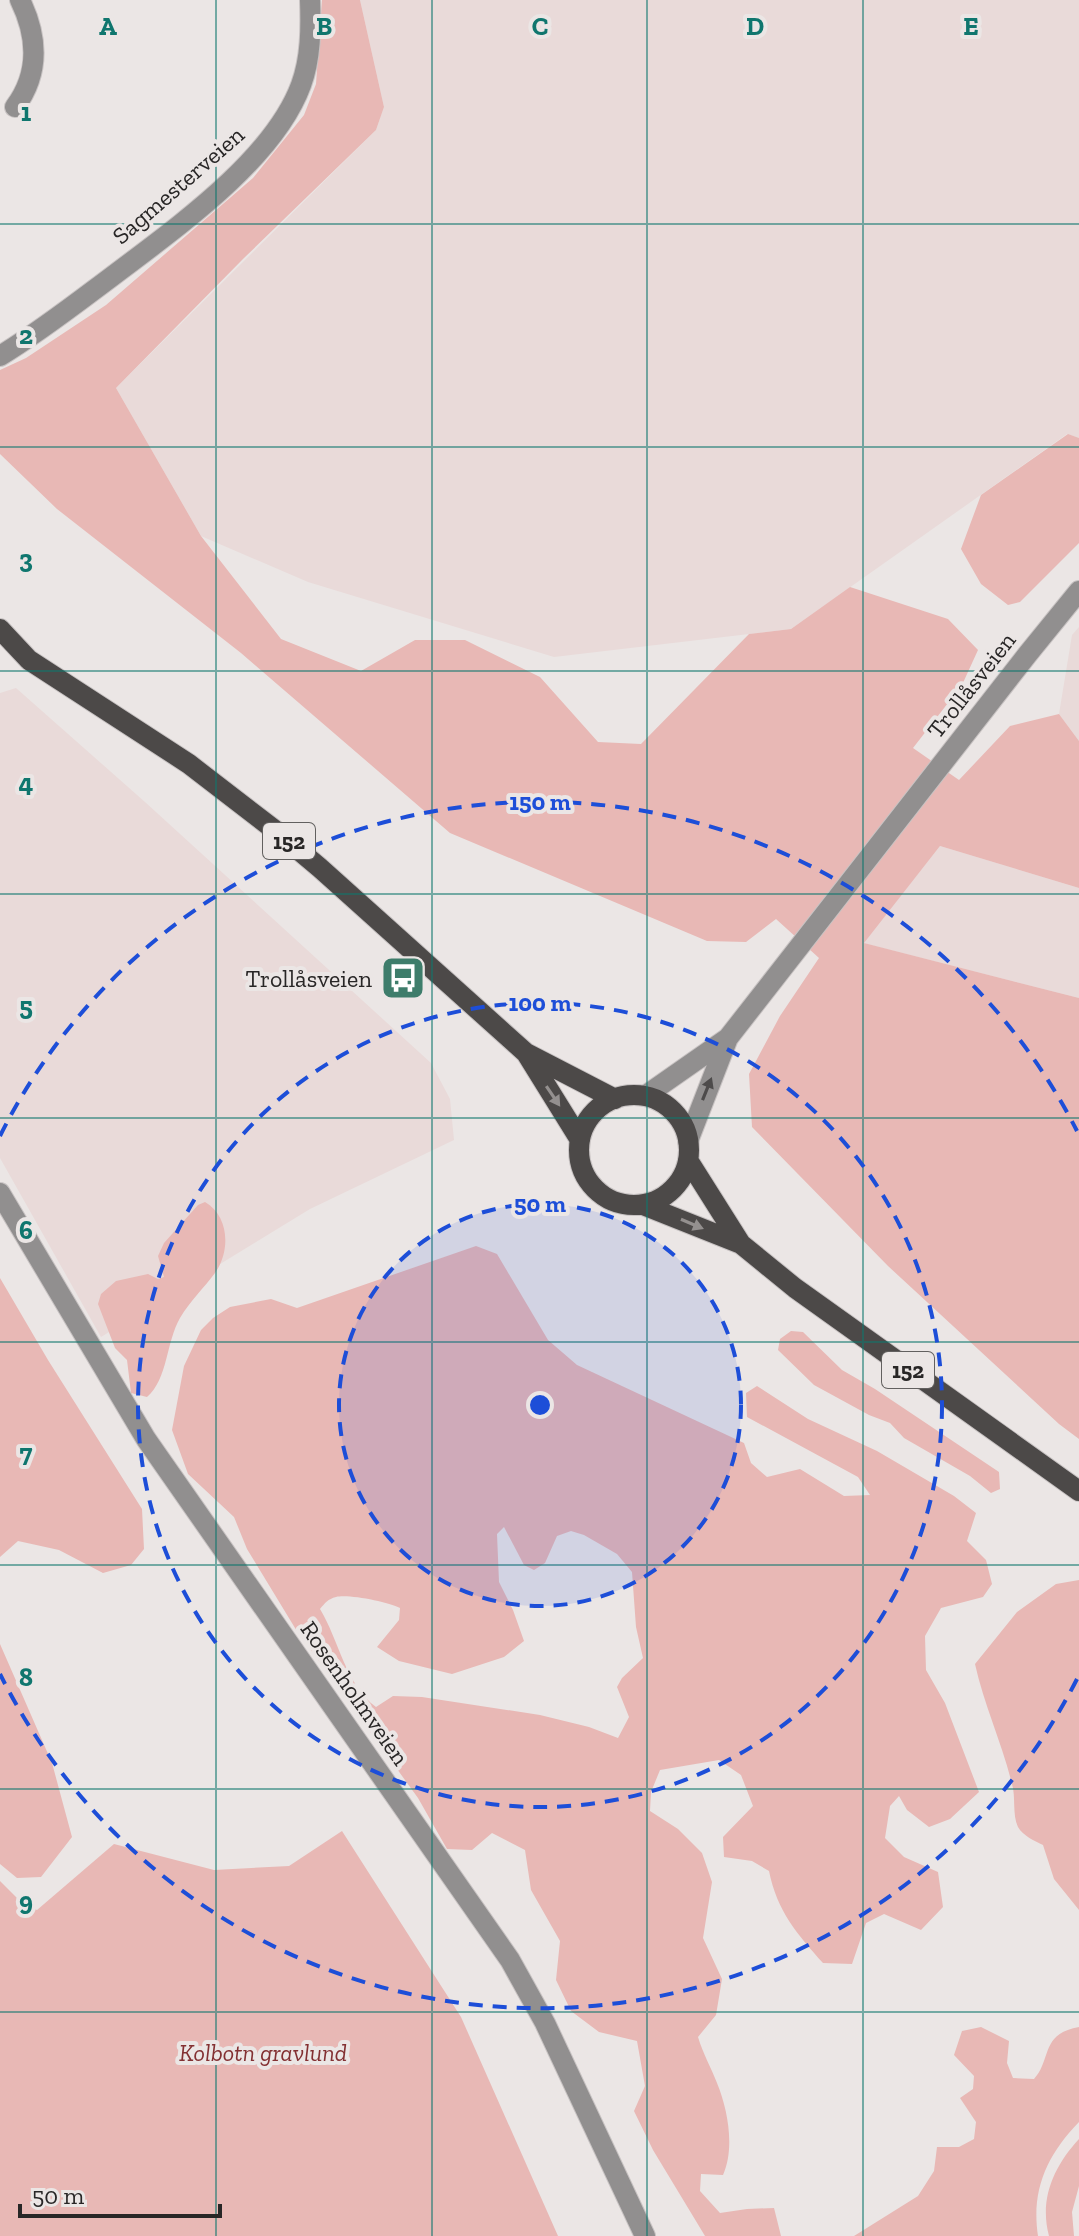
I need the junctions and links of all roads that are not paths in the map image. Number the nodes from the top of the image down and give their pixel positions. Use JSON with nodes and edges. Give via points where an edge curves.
{"nodes":[{"id":1,"x":20,"y":0,"type":"edge"},
{"id":2,"x":310,"y":0,"type":"edge"},
{"id":3,"x":15,"y":107,"type":"dead end"},
{"id":4,"x":0,"y":356,"type":"edge"},
{"id":5,"x":1079,"y":591,"type":"edge"},
{"id":6,"x":0,"y":629,"type":"edge"},
{"id":7,"x":0,"y":653,"type":"edge"},
{"id":8,"x":29,"y":660,"type":"junction"},
{"id":9,"x":728,"y":1038,"type":"junction"},
{"id":10,"x":526,"y":1053,"type":"junction"},
{"id":11,"x":645,"y":1096,"type":"junction"},
{"id":12,"x":615,"y":1099,"type":"junction"},
{"id":13,"x":580,"y":1140,"type":"junction"},
{"id":14,"x":688,"y":1150,"type":"junction"},
{"id":15,"x":0,"y":1193,"type":"edge"},
{"id":16,"x":643,"y":1205,"type":"junction"},
{"id":17,"x":741,"y":1244,"type":"junction"},
{"id":18,"x":1079,"y":1491,"type":"edge"},
{"id":19,"x":645,"y":2236,"type":"edge"}],
"edges":[{"from":1,"to":3,"type":"street","via":[[35,52],[33,72]]},
{"from":2,"to":4,"type":"street","name":"Sagmesterveien","via":[[302,84],[252,159],[143,253]]},
{"from":5,"to":9,"type":"street","name":"Trollåsveien"},
{"from":6,"to":8,"type":"main road","number":"152"},
{"from":7,"to":8,"type":"main road","number":"152"},
{"from":8,"to":10,"type":"main road","number":"152","via":[[189,764],[276,831]]},
{"from":9,"to":11,"type":"street","name":"Trollåsveien"},
{"from":14,"to":9,"type":"street","name":"Trollåsveien","one_way":true},
{"from":10,"to":12,"type":"main road","number":"152"},
{"from":10,"to":13,"type":"main road","number":"152","one_way":true},
{"from":11,"to":12,"type":"main road"},
{"from":11,"to":14,"type":"main road","number":"152","via":[[669,1107],[685,1128]]},
{"from":12,"to":13,"type":"main road","via":[[592,1114]]},
{"from":13,"to":16,"type":"main road","number":"152","via":[[582,1166],[595,1188],[617,1203]]},
{"from":14,"to":16,"type":"main road","via":[[677,1184]]},
{"from":14,"to":17,"type":"main road","number":"152"},
{"from":15,"to":19,"type":"street","name":"Rosenholmveien","via":[[146,1439],[510,1960]]},
{"from":16,"to":17,"type":"main road","number":"152","one_way":true},
{"from":17,"to":18,"type":"main road","number":"152"}]}
